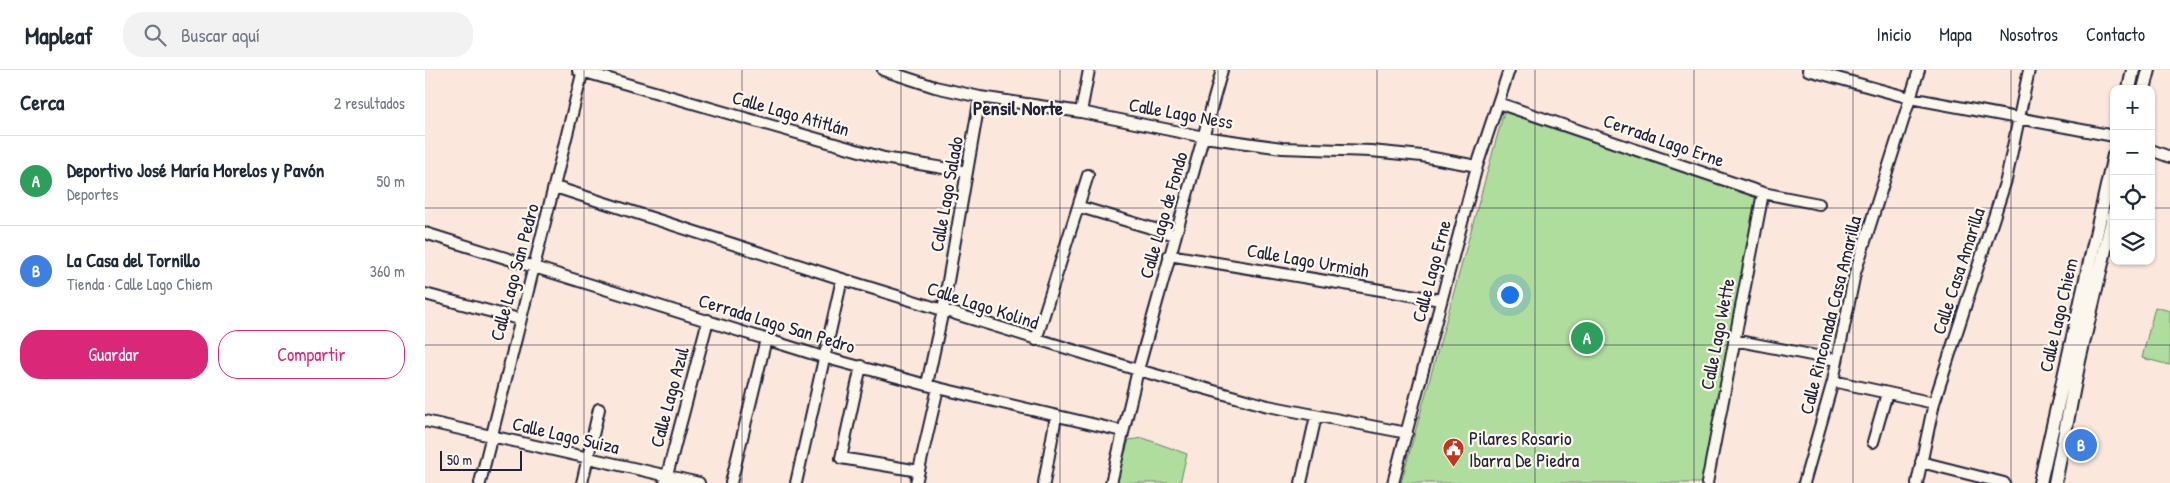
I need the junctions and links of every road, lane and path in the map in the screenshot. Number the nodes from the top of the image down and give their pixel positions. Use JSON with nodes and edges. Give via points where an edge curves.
{"nodes":[{"id":1,"x":581,"y":70,"type":"edge"},
{"id":2,"x":883,"y":70,"type":"edge"},
{"id":3,"x":1089,"y":70,"type":"edge"},
{"id":4,"x":1222,"y":70,"type":"edge"},
{"id":5,"x":1509,"y":70,"type":"edge"},
{"id":6,"x":1808,"y":70,"type":"edge"},
{"id":7,"x":1919,"y":70,"type":"edge"},
{"id":8,"x":2029,"y":70,"type":"edge"},
{"id":9,"x":2133,"y":70,"type":"edge"},
{"id":10,"x":2149,"y":70,"type":"edge"},
{"id":11,"x":2130,"y":85,"type":"edge"},
{"id":12,"x":2145,"y":85,"type":"edge"},
{"id":13,"x":980,"y":97,"type":"junction"},
{"id":14,"x":1910,"y":98,"type":"junction"},
{"id":15,"x":1498,"y":103,"type":"junction"},
{"id":16,"x":1081,"y":112,"type":"junction"},
{"id":17,"x":2020,"y":118,"type":"junction"},
{"id":18,"x":2110,"y":135,"type":"edge"},
{"id":19,"x":1203,"y":137,"type":"junction"},
{"id":20,"x":2155,"y":151,"type":"edge"},
{"id":21,"x":2170,"y":157,"type":"edge"},
{"id":22,"x":1477,"y":166,"type":"junction"},
{"id":23,"x":967,"y":172,"type":"junction"},
{"id":24,"x":2110,"y":173,"type":"edge"},
{"id":25,"x":1088,"y":175,"type":"dead end"},
{"id":26,"x":555,"y":187,"type":"junction"},
{"id":27,"x":1763,"y":193,"type":"junction"},
{"id":28,"x":1819,"y":204,"type":"dead end"},
{"id":29,"x":1080,"y":207,"type":"junction"},
{"id":30,"x":2112,"y":220,"type":"edge"},
{"id":31,"x":425,"y":233,"type":"edge"},
{"id":32,"x":1175,"y":235,"type":"junction"},
{"id":33,"x":1169,"y":254,"type":"junction"},
{"id":34,"x":534,"y":268,"type":"junction"},
{"id":35,"x":842,"y":279,"type":"junction"},
{"id":36,"x":425,"y":294,"type":"edge"},
{"id":37,"x":1441,"y":300,"type":"junction"},
{"id":38,"x":943,"y":310,"type":"junction"},
{"id":39,"x":519,"y":319,"type":"junction"},
{"id":40,"x":708,"y":320,"type":"junction"},
{"id":41,"x":765,"y":339,"type":"junction"},
{"id":42,"x":1036,"y":340,"type":"junction"},
{"id":43,"x":1734,"y":340,"type":"junction"},
{"id":44,"x":823,"y":357,"type":"junction"},
{"id":45,"x":1837,"y":360,"type":"junction"},
{"id":46,"x":861,"y":366,"type":"junction"},
{"id":47,"x":1138,"y":370,"type":"junction"},
{"id":48,"x":1833,"y":381,"type":"junction"},
{"id":49,"x":927,"y":384,"type":"junction"},
{"id":50,"x":938,"y":388,"type":"junction"},
{"id":51,"x":1887,"y":393,"type":"junction"},
{"id":52,"x":1934,"y":403,"type":"junction"},
{"id":53,"x":599,"y":409,"type":"dead end"},
{"id":54,"x":1056,"y":416,"type":"junction"},
{"id":55,"x":1316,"y":416,"type":"junction"},
{"id":56,"x":425,"y":421,"type":"edge"},
{"id":57,"x":1122,"y":431,"type":"junction"},
{"id":58,"x":1407,"y":433,"type":"junction"},
{"id":59,"x":492,"y":436,"type":"junction"},
{"id":60,"x":1873,"y":442,"type":"dead end"},
{"id":61,"x":588,"y":458,"type":"junction"},
{"id":62,"x":1921,"y":462,"type":"junction"},
{"id":63,"x":919,"y":471,"type":"junction"},
{"id":64,"x":666,"y":479,"type":"edge"},
{"id":65,"x":480,"y":483,"type":"edge"},
{"id":66,"x":582,"y":483,"type":"edge"},
{"id":67,"x":699,"y":483,"type":"edge"},
{"id":68,"x":731,"y":483,"type":"edge"},
{"id":69,"x":796,"y":483,"type":"edge"},
{"id":70,"x":915,"y":483,"type":"edge"},
{"id":71,"x":1043,"y":483,"type":"edge"},
{"id":72,"x":1111,"y":483,"type":"edge"},
{"id":73,"x":1301,"y":483,"type":"edge"},
{"id":74,"x":1393,"y":483,"type":"edge"},
{"id":75,"x":1707,"y":483,"type":"edge"},
{"id":76,"x":1804,"y":483,"type":"edge"},
{"id":77,"x":1917,"y":483,"type":"edge"},
{"id":78,"x":2004,"y":483,"type":"edge"},
{"id":79,"x":2040,"y":483,"type":"edge"},
{"id":80,"x":2055,"y":483,"type":"edge"}],
"edges":[{"from":1,"to":23,"type":"street","name":"Calle Lago Atitlán","via":[[884,158]]},
{"from":1,"to":26,"type":"street","name":"Calle Lago San Pedro"},
{"from":2,"to":13,"type":"street","name":"Calle Lago Ness"},
{"from":3,"to":16,"type":"street"},
{"from":4,"to":19,"type":"street","name":"Calle Lago de Fondo"},
{"from":5,"to":15,"type":"street","name":"Calle Lago Erne"},
{"from":6,"to":14,"type":"street"},
{"from":7,"to":14,"type":"street","name":"Calle Rinconada Casa Amarilla"},
{"from":8,"to":17,"type":"street","name":"Calle Casa Amarilla"},
{"from":9,"to":11,"type":"street"},
{"from":10,"to":12,"type":"street"},
{"from":13,"to":16,"type":"street","name":"Calle Lago Ness"},
{"from":13,"to":23,"type":"street","name":"Calle Lago Salado"},
{"from":14,"to":17,"type":"street"},
{"from":14,"to":45,"type":"street","name":"Calle Rinconada Casa Amarilla","via":[[1855,273]]},
{"from":15,"to":22,"type":"street","name":"Calle Lago Erne"},
{"from":15,"to":27,"type":"street","name":"Cerrada Lago Erne"},
{"from":16,"to":19,"type":"street","name":"Calle Lago Ness"},
{"from":17,"to":18,"type":"street"},
{"from":17,"to":52,"type":"street","name":"Calle Casa Amarilla","via":[[2006,180]]},
{"from":19,"to":22,"type":"street","name":"Calle Lago Ness","via":[[1281,148],[1422,156]]},
{"from":19,"to":32,"type":"street","name":"Calle Lago de Fondo"},
{"from":20,"to":21,"type":"street"},
{"from":22,"to":37,"type":"street","name":"Calle Lago Erne"},
{"from":23,"to":38,"type":"street","name":"Calle Lago Salado"},
{"from":24,"to":79,"type":"street","name":"Calle Lago Chiem"},
{"from":25,"to":29,"type":"street"},
{"from":26,"to":34,"type":"street","name":"Calle Lago San Pedro"},
{"from":26,"to":35,"type":"street","name":"Calle Lago Kolind"},
{"from":27,"to":28,"type":"street","name":"Cerrada Lago Erne"},
{"from":27,"to":43,"type":"street","name":"Calle Lago Wette"},
{"from":29,"to":32,"type":"street"},
{"from":29,"to":42,"type":"street"},
{"from":30,"to":80,"type":"street","name":"Calle Lago Chiem"},
{"from":31,"to":34,"type":"street","name":"Cerrada Lago San Pedro"},
{"from":32,"to":33,"type":"street","name":"Calle Lago de Fondo"},
{"from":33,"to":37,"type":"street","name":"Calle Lago Urmiah"},
{"from":33,"to":47,"type":"street","name":"Calle Lago de Fondo"},
{"from":34,"to":39,"type":"street","name":"Calle Lago San Pedro"},
{"from":34,"to":40,"type":"street","name":"Cerrada Lago San Pedro"},
{"from":35,"to":38,"type":"street","name":"Calle Lago Kolind"},
{"from":35,"to":44,"type":"street"},
{"from":36,"to":39,"type":"street"},
{"from":37,"to":58,"type":"street","name":"Calle Lago Erne"},
{"from":38,"to":42,"type":"street","name":"Calle Lago Kolind"},
{"from":38,"to":49,"type":"street","name":"Calle Lago Salado"},
{"from":39,"to":59,"type":"street","name":"Calle Lago San Pedro"},
{"from":40,"to":41,"type":"street","name":"Cerrada Lago San Pedro"},
{"from":40,"to":64,"type":"street","name":"Calle Lago Azul"},
{"from":41,"to":44,"type":"street","name":"Cerrada Lago San Pedro"},
{"from":41,"to":68,"type":"street"},
{"from":42,"to":47,"type":"street","name":"Calle Lago Kolind"},
{"from":43,"to":45,"type":"street"},
{"from":43,"to":75,"type":"street","name":"Calle Lago Wette"},
{"from":44,"to":46,"type":"street","name":"Cerrada Lago San Pedro"},
{"from":44,"to":69,"type":"street"},
{"from":45,"to":48,"type":"street","name":"Calle Rinconada Casa Amarilla"},
{"from":46,"to":49,"type":"street","name":"Cerrada Lago San Pedro"},
{"from":46,"to":63,"type":"street","via":[[841,458]]},
{"from":47,"to":55,"type":"street","name":"Calle Lago Kolind"},
{"from":47,"to":57,"type":"street","name":"Calle Lago de Fondo"},
{"from":48,"to":51,"type":"street"},
{"from":48,"to":76,"type":"street","name":"Calle Rinconada Casa Amarilla"},
{"from":49,"to":50,"type":"street","name":"Cerrada Lago San Pedro"},
{"from":50,"to":54,"type":"street","name":"Cerrada Lago San Pedro"},
{"from":50,"to":63,"type":"street"},
{"from":51,"to":52,"type":"street"},
{"from":51,"to":60,"type":"street"},
{"from":52,"to":62,"type":"street","name":"Calle Casa Amarilla"},
{"from":53,"to":61,"type":"street"},
{"from":54,"to":57,"type":"street","name":"Cerrada Lago San Pedro"},
{"from":54,"to":71,"type":"street"},
{"from":55,"to":58,"type":"street","name":"Calle Lago Kolind"},
{"from":55,"to":73,"type":"street"},
{"from":56,"to":59,"type":"street","name":"Calle Lago Suiza"},
{"from":57,"to":72,"type":"street","name":"Calle Lago de Fondo"},
{"from":58,"to":74,"type":"street","name":"Calle Lago Erne"},
{"from":59,"to":61,"type":"street","name":"Calle Lago Suiza"},
{"from":59,"to":65,"type":"street","name":"Calle Lago San Pedro"},
{"from":61,"to":64,"type":"street","name":"Calle Lago Suiza"},
{"from":61,"to":66,"type":"street"},
{"from":62,"to":77,"type":"street","name":"Calle Casa Amarilla"},
{"from":62,"to":78,"type":"street"},
{"from":63,"to":70,"type":"street"},
{"from":64,"to":67,"type":"street","name":"Calle Lago Suiza"}]}
